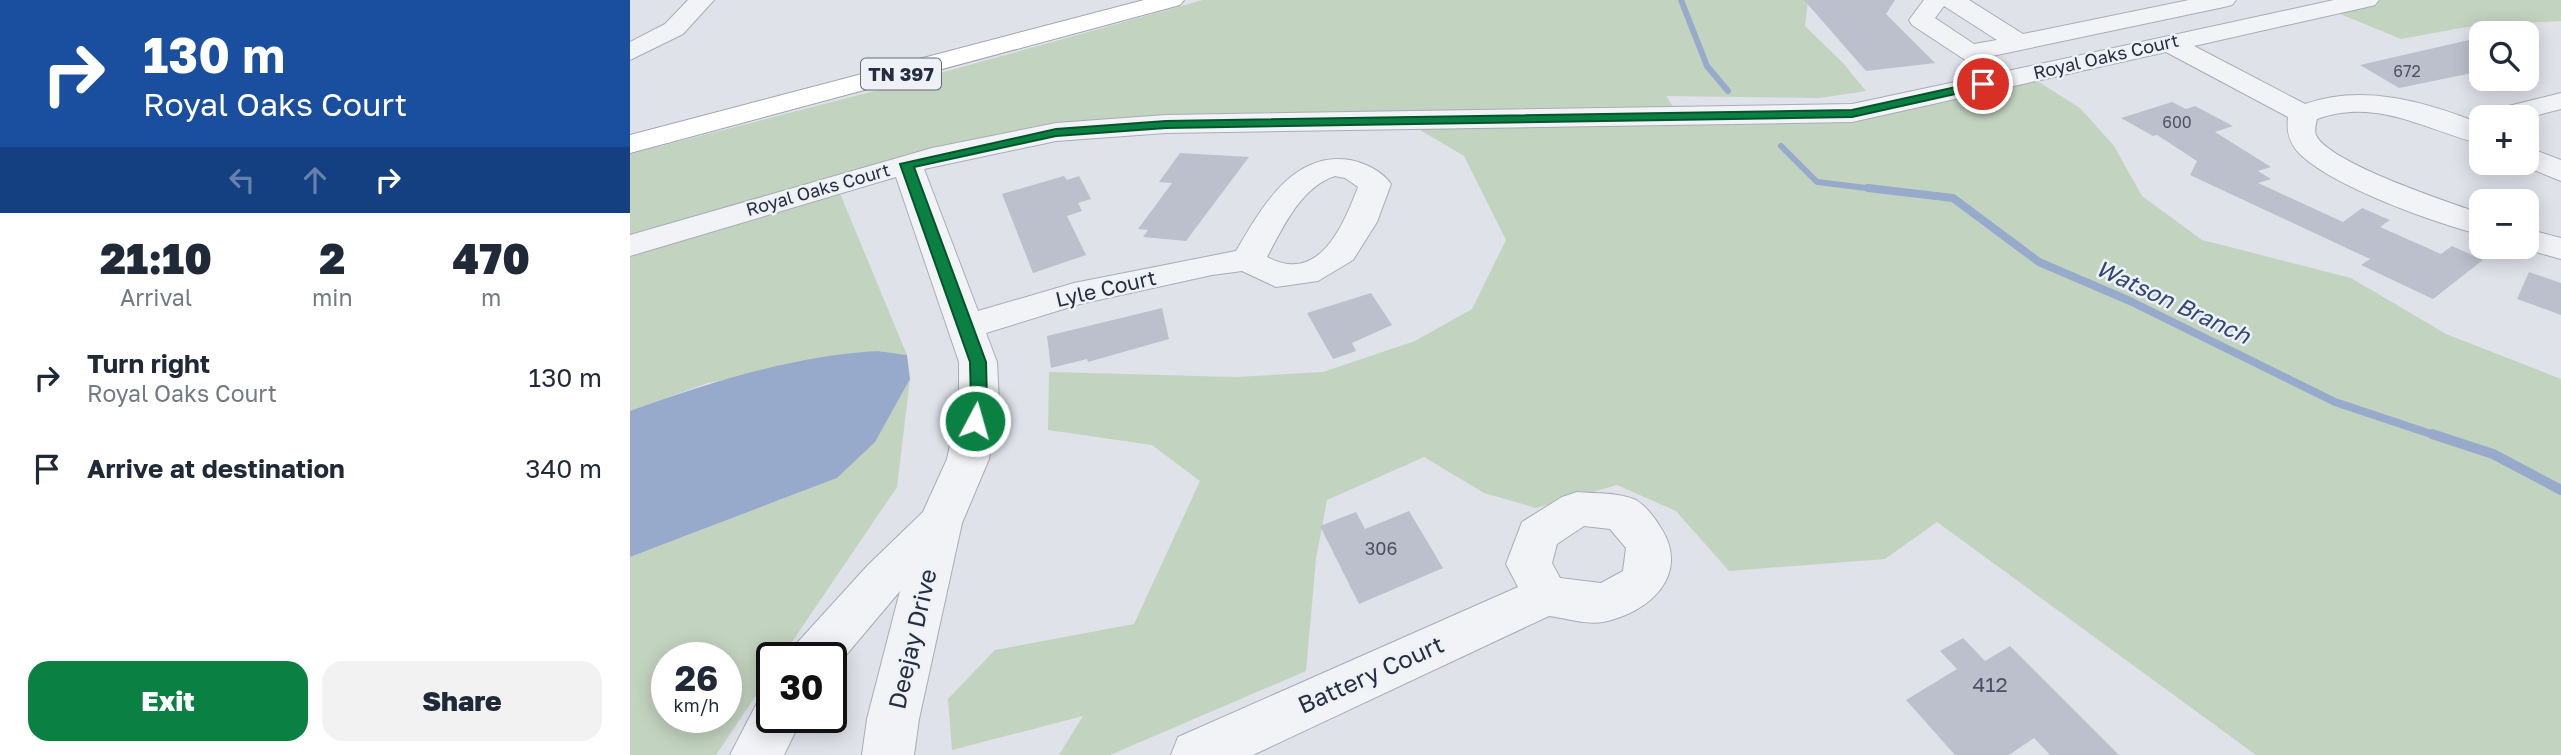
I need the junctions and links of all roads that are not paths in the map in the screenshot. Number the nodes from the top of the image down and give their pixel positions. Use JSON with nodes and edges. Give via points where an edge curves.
{"nodes":[{"id":1,"x":702,"y":0,"type":"edge"},
{"id":2,"x":1172,"y":0,"type":"edge"},
{"id":3,"x":1936,"y":0,"type":"edge"},
{"id":4,"x":1952,"y":0,"type":"edge"},
{"id":5,"x":2224,"y":0,"type":"edge"},
{"id":6,"x":2367,"y":0,"type":"edge"},
{"id":7,"x":2182,"y":40,"type":"junction"},
{"id":8,"x":2021,"y":44,"type":"junction"},
{"id":9,"x":630,"y":52,"type":"edge"},
{"id":10,"x":1970,"y":53,"type":"junction"},
{"id":11,"x":2007,"y":79,"type":"junction"},
{"id":12,"x":2561,"y":101,"type":"edge"},
{"id":13,"x":2539,"y":107,"type":"edge"},
{"id":14,"x":2312,"y":110,"type":"junction"},
{"id":15,"x":2469,"y":126,"type":"edge"},
{"id":16,"x":630,"y":144,"type":"edge"},
{"id":17,"x":2539,"y":162,"type":"edge"},
{"id":18,"x":906,"y":164,"type":"junction"},
{"id":19,"x":2561,"y":172,"type":"edge"},
{"id":20,"x":2469,"y":220,"type":"edge"},
{"id":21,"x":683,"y":233,"type":"junction"},
{"id":22,"x":2539,"y":243,"type":"edge"},
{"id":23,"x":630,"y":246,"type":"edge"},
{"id":24,"x":2561,"y":249,"type":"edge"},
{"id":25,"x":630,"y":260,"type":"edge"},
{"id":26,"x":1248,"y":260,"type":"dead end"},
{"id":27,"x":967,"y":326,"type":"junction"},
{"id":28,"x":940,"y":523,"type":"junction"},
{"id":29,"x":1546,"y":596,"type":"dead end"},
{"id":30,"x":828,"y":642,"type":"edge"},
{"id":31,"x":768,"y":733,"type":"edge"},
{"id":32,"x":756,"y":755,"type":"edge"},
{"id":33,"x":888,"y":755,"type":"edge"},
{"id":34,"x":1196,"y":755,"type":"edge"}],
"edges":[{"from":1,"to":9,"type":"street","via":[[674,29]]},
{"from":2,"to":16,"type":"main road","number":"TN 397"},
{"from":3,"to":10,"type":"street","via":[[1921,20]]},
{"from":4,"to":8,"type":"street"},
{"from":5,"to":8,"type":"street"},
{"from":6,"to":7,"type":"street","name":"Royal Oaks Court"},
{"from":7,"to":11,"type":"street","name":"Royal Oaks Court"},
{"from":7,"to":14,"type":"street"},
{"from":8,"to":10,"type":"street"},
{"from":10,"to":11,"type":"street"},
{"from":11,"to":18,"type":"street","name":"Royal Oaks Court","via":[[1852,114],[1166,124],[1056,132]]},
{"from":12,"to":13,"type":"street"},
{"from":14,"to":15,"type":"street","via":[[2370,102]]},
{"from":14,"to":20,"type":"street","via":[[2301,124],[2305,140],[2340,168]]},
{"from":17,"to":19,"type":"street"},
{"from":18,"to":21,"type":"street","name":"Royal Oaks Court","via":[[760,205]]},
{"from":18,"to":27,"type":"street","name":"Deejay Drive"},
{"from":21,"to":23,"type":"street","name":"Royal Oaks Court"},
{"from":21,"to":25,"type":"street","name":"Royal Oaks Court"},
{"from":22,"to":24,"type":"street"},
{"from":26,"to":27,"type":"street","name":"Lyle Court","via":[[1074,294]]},
{"from":27,"to":28,"type":"street","name":"Deejay Drive","via":[[978,362],[979,402],[968,459]]},
{"from":28,"to":30,"type":"street","name":"Deejay Drive"},
{"from":28,"to":33,"type":"street","name":"Deejay Drive"},
{"from":29,"to":34,"type":"street","name":"Battery Court"},
{"from":31,"to":32,"type":"street"}]}
